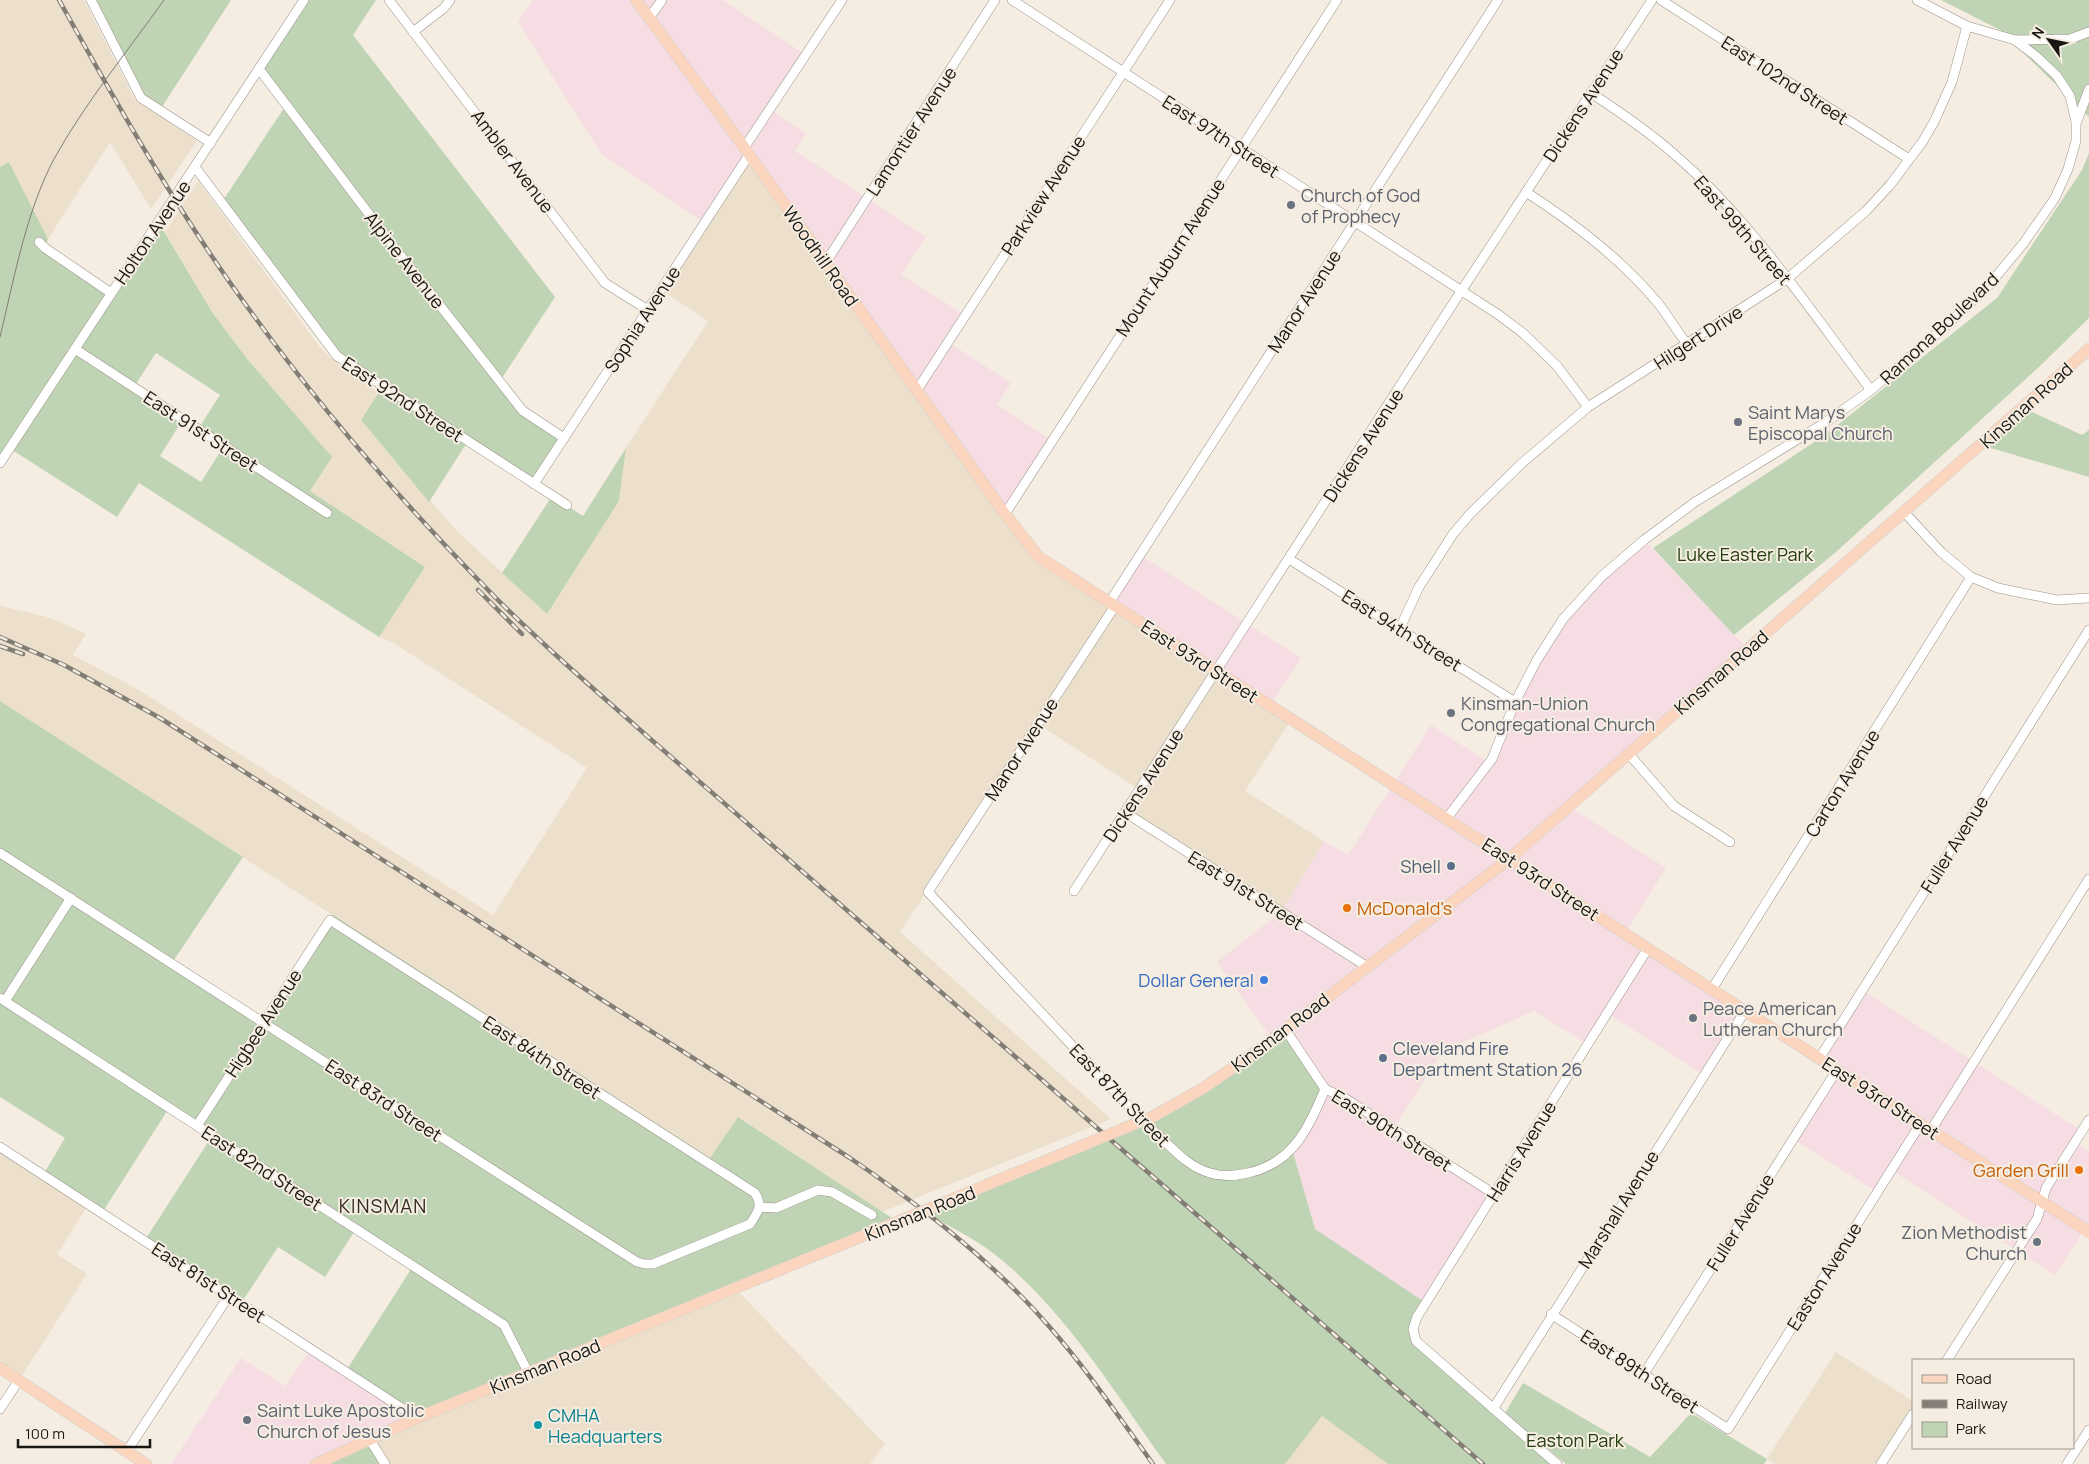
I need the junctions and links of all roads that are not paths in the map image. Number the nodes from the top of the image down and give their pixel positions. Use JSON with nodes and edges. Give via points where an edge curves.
{"nodes":[{"id":1,"x":91,"y":0,"type":"edge"},
{"id":2,"x":304,"y":0,"type":"edge"},
{"id":3,"x":388,"y":0,"type":"edge"},
{"id":4,"x":450,"y":0,"type":"edge"},
{"id":5,"x":636,"y":0,"type":"edge"},
{"id":6,"x":662,"y":0,"type":"edge"},
{"id":7,"x":842,"y":0,"type":"edge"},
{"id":8,"x":995,"y":0,"type":"edge"},
{"id":9,"x":1012,"y":0,"type":"edge"},
{"id":10,"x":1170,"y":0,"type":"edge"},
{"id":11,"x":1337,"y":0,"type":"edge"},
{"id":12,"x":1498,"y":0,"type":"edge"},
{"id":13,"x":1652,"y":0,"type":"edge"},
{"id":14,"x":1661,"y":0,"type":"edge"},
{"id":15,"x":1917,"y":0,"type":"edge"},
{"id":16,"x":649,"y":18,"type":"junction"},
{"id":17,"x":1967,"y":26,"type":"junction"},
{"id":18,"x":413,"y":32,"type":"junction"},
{"id":19,"x":2089,"y":32,"type":"edge"},
{"id":20,"x":2015,"y":40,"type":"junction"},
{"id":21,"x":259,"y":69,"type":"junction"},
{"id":22,"x":1123,"y":72,"type":"junction"},
{"id":23,"x":2089,"y":90,"type":"edge"},
{"id":24,"x":1591,"y":93,"type":"junction"},
{"id":25,"x":2076,"y":124,"type":"junction"},
{"id":26,"x":211,"y":143,"type":"junction"},
{"id":27,"x":1240,"y":148,"type":"junction"},
{"id":28,"x":747,"y":151,"type":"junction"},
{"id":29,"x":1909,"y":159,"type":"junction"},
{"id":30,"x":195,"y":167,"type":"junction"},
{"id":31,"x":1526,"y":192,"type":"junction"},
{"id":32,"x":1355,"y":222,"type":"junction"},
{"id":33,"x":39,"y":242,"type":"dead end"},
{"id":34,"x":826,"y":262,"type":"junction"},
{"id":35,"x":1787,"y":279,"type":"junction"},
{"id":36,"x":1461,"y":292,"type":"junction"},
{"id":37,"x":111,"y":293,"type":"junction"},
{"id":38,"x":648,"y":310,"type":"junction"},
{"id":39,"x":1687,"y":344,"type":"junction"},
{"id":40,"x":75,"y":348,"type":"junction"},
{"id":41,"x":2089,"y":349,"type":"edge"},
{"id":42,"x":917,"y":390,"type":"junction"},
{"id":43,"x":1871,"y":390,"type":"junction"},
{"id":44,"x":1588,"y":407,"type":"junction"},
{"id":45,"x":564,"y":438,"type":"junction"},
{"id":46,"x":0,"y":463,"type":"edge"},
{"id":47,"x":534,"y":484,"type":"junction"},
{"id":48,"x":567,"y":506,"type":"dead end"},
{"id":49,"x":328,"y":513,"type":"dead end"},
{"id":50,"x":1905,"y":513,"type":"junction"},
{"id":51,"x":1005,"y":514,"type":"junction"},
{"id":52,"x":1289,"y":559,"type":"junction"},
{"id":53,"x":1971,"y":577,"type":"junction"},
{"id":54,"x":2089,"y":598,"type":"edge"},
{"id":55,"x":1112,"y":604,"type":"junction"},
{"id":56,"x":1400,"y":628,"type":"junction"},
{"id":57,"x":2089,"y":630,"type":"edge"},
{"id":58,"x":1217,"y":672,"type":"junction"},
{"id":59,"x":1515,"y":702,"type":"junction"},
{"id":60,"x":1628,"y":753,"type":"junction"},
{"id":61,"x":1126,"y":813,"type":"junction"},
{"id":62,"x":1447,"y":818,"type":"junction"},
{"id":63,"x":1730,"y":842,"type":"dead end"},
{"id":64,"x":0,"y":853,"type":"edge"},
{"id":65,"x":1509,"y":859,"type":"junction"},
{"id":66,"x":2089,"y":879,"type":"edge"},
{"id":67,"x":1074,"y":891,"type":"dead end"},
{"id":68,"x":928,"y":892,"type":"joint"},
{"id":69,"x":71,"y":898,"type":"junction"},
{"id":70,"x":330,"y":920,"type":"joint"},
{"id":71,"x":1648,"y":948,"type":"junction"},
{"id":72,"x":1366,"y":966,"type":"junction"},
{"id":73,"x":1712,"y":989,"type":"junction"},
{"id":74,"x":2,"y":1000,"type":"edge"},
{"id":75,"x":1745,"y":1011,"type":"junction"},
{"id":76,"x":264,"y":1022,"type":"junction"},
{"id":77,"x":1285,"y":1029,"type":"junction"},
{"id":78,"x":1819,"y":1059,"type":"junction"},
{"id":79,"x":1837,"y":1070,"type":"junction"},
{"id":80,"x":1325,"y":1088,"type":"junction"},
{"id":81,"x":2089,"y":1120,"type":"edge"},
{"id":82,"x":197,"y":1126,"type":"junction"},
{"id":83,"x":1926,"y":1127,"type":"junction"},
{"id":84,"x":0,"y":1147,"type":"edge"},
{"id":85,"x":1494,"y":1194,"type":"junction"},
{"id":86,"x":2042,"y":1202,"type":"junction"},
{"id":87,"x":760,"y":1207,"type":"junction"},
{"id":88,"x":872,"y":1214,"type":"dead end"},
{"id":89,"x":2089,"y":1232,"type":"edge"},
{"id":90,"x":230,"y":1294,"type":"junction"},
{"id":91,"x":1552,"y":1314,"type":"junction"},
{"id":92,"x":1948,"y":1359,"type":"edge"},
{"id":93,"x":0,"y":1368,"type":"edge"},
{"id":94,"x":528,"y":1372,"type":"junction"},
{"id":95,"x":1644,"y":1374,"type":"junction"},
{"id":96,"x":19,"y":1380,"type":"junction"},
{"id":97,"x":0,"y":1409,"type":"edge"},
{"id":98,"x":1493,"y":1409,"type":"junction"},
{"id":99,"x":1912,"y":1416,"type":"edge"},
{"id":100,"x":418,"y":1418,"type":"junction"},
{"id":101,"x":1728,"y":1429,"type":"joint"},
{"id":102,"x":2089,"y":1430,"type":"edge"},
{"id":103,"x":370,"y":1440,"type":"junction"},
{"id":104,"x":127,"y":1451,"type":"junction"},
{"id":105,"x":146,"y":1464,"type":"edge"},
{"id":106,"x":316,"y":1464,"type":"edge"},
{"id":107,"x":385,"y":1464,"type":"edge"},
{"id":108,"x":1557,"y":1464,"type":"edge"},
{"id":109,"x":1881,"y":1464,"type":"edge"},
{"id":110,"x":2067,"y":1464,"type":"edge"}],
"edges":[{"from":1,"to":26,"type":"street","via":[[141,98]]},
{"from":2,"to":21,"type":"street","name":"Holton Avenue"},
{"from":3,"to":18,"type":"street","name":"Ambler Avenue"},
{"from":4,"to":18,"type":"street"},
{"from":5,"to":16,"type":"main road","name":"Woodhill Road"},
{"from":6,"to":16,"type":"street"},
{"from":7,"to":28,"type":"street","name":"Sophia Avenue"},
{"from":8,"to":34,"type":"street","name":"Lamontier Avenue"},
{"from":9,"to":22,"type":"street","name":"East 97th Street"},
{"from":10,"to":22,"type":"street","name":"Parkview Avenue"},
{"from":11,"to":27,"type":"street","name":"Mount Auburn Avenue"},
{"from":12,"to":32,"type":"street","name":"Manor Avenue"},
{"from":13,"to":24,"type":"street","name":"Dickens Avenue"},
{"from":14,"to":29,"type":"street","name":"East 102nd Street"},
{"from":15,"to":17,"type":"street"},
{"from":16,"to":28,"type":"main road","name":"Woodhill Road"},
{"from":17,"to":20,"type":"street"},
{"from":17,"to":29,"type":"street","name":"Hilgert Drive","via":[[1952,82],[1934,122]]},
{"from":18,"to":38,"type":"street","name":"Ambler Avenue","via":[[605,283]]},
{"from":19,"to":20,"type":"street","via":[[2070,38]]},
{"from":20,"to":25,"type":"street","via":[[2056,76],[2070,96]]},
{"from":21,"to":26,"type":"street","name":"Holton Avenue"},
{"from":21,"to":45,"type":"street","name":"Alpine Avenue","via":[[523,411]]},
{"from":22,"to":27,"type":"street","name":"East 97th Street"},
{"from":22,"to":42,"type":"street","name":"Parkview Avenue"},
{"from":23,"to":25,"type":"street","name":"Ramona Boulevard"},
{"from":24,"to":31,"type":"street","name":"Dickens Avenue"},
{"from":24,"to":35,"type":"street","name":"East 99th Street","via":[[1675,155],[1721,200]]},
{"from":25,"to":43,"type":"street","name":"Ramona Boulevard","via":[[2076,141],[2068,169],[2054,198],[2023,244],[1947,325]]},
{"from":26,"to":30,"type":"street","name":"Holton Avenue"},
{"from":27,"to":32,"type":"street","name":"East 97th Street"},
{"from":27,"to":51,"type":"street","name":"Mount Auburn Avenue"},
{"from":28,"to":34,"type":"main road","name":"Woodhill Road"},
{"from":28,"to":38,"type":"street","name":"Sophia Avenue"},
{"from":29,"to":35,"type":"street","name":"Hilgert Drive","via":[[1866,210]]},
{"from":30,"to":37,"type":"street","name":"Holton Avenue"},
{"from":30,"to":47,"type":"street","name":"East 92nd Street","via":[[337,356]]},
{"from":31,"to":36,"type":"street","name":"Dickens Avenue"},
{"from":31,"to":39,"type":"street","via":[[1614,256],[1659,305]]},
{"from":32,"to":36,"type":"street","name":"East 97th Street"},
{"from":32,"to":55,"type":"street","name":"Manor Avenue"},
{"from":33,"to":37,"type":"street"},
{"from":34,"to":42,"type":"main road","name":"Woodhill Road"},
{"from":35,"to":39,"type":"street","name":"Hilgert Drive"},
{"from":35,"to":43,"type":"street","name":"East 99th Street"},
{"from":36,"to":44,"type":"street","name":"East 97th Street","via":[[1524,334],[1557,366]]},
{"from":36,"to":52,"type":"street","name":"Dickens Avenue"},
{"from":37,"to":40,"type":"street","name":"Holton Avenue"},
{"from":38,"to":45,"type":"street","name":"Sophia Avenue"},
{"from":39,"to":44,"type":"street","name":"Hilgert Drive"},
{"from":40,"to":46,"type":"street","name":"Holton Avenue"},
{"from":40,"to":49,"type":"street","name":"East 91st Street"},
{"from":41,"to":50,"type":"main road","name":"Kinsman Road"},
{"from":42,"to":51,"type":"main road","name":"Woodhill Road"},
{"from":43,"to":59,"type":"street","name":"Ramona Boulevard","via":[[1826,422],[1695,502],[1608,571],[1563,619]]},
{"from":44,"to":56,"type":"street","name":"Hilgert Drive","via":[[1521,464],[1470,514],[1437,557]]},
{"from":45,"to":47,"type":"street","name":"Sophia Avenue"},
{"from":47,"to":48,"type":"street","name":"East 92nd Street"},
{"from":50,"to":53,"type":"street","via":[[1941,552]]},
{"from":50,"to":60,"type":"main road","name":"Kinsman Road"},
{"from":51,"to":55,"type":"main road","name":"East 93rd Street","via":[[1039,558]]},
{"from":52,"to":56,"type":"street","name":"East 94th Street"},
{"from":52,"to":58,"type":"street","name":"Dickens Avenue"},
{"from":53,"to":54,"type":"street","via":[[1998,588],[2057,600]]},
{"from":53,"to":73,"type":"street","name":"Carton Avenue"},
{"from":55,"to":58,"type":"main road","name":"East 93rd Street"},
{"from":55,"to":68,"type":"street","name":"Manor Avenue"},
{"from":56,"to":59,"type":"street","name":"East 94th Street"},
{"from":57,"to":78,"type":"street","name":"Fuller Avenue"},
{"from":58,"to":61,"type":"street","name":"Dickens Avenue"},
{"from":58,"to":62,"type":"main road","name":"East 93rd Street"},
{"from":59,"to":62,"type":"street","name":"Ramona Boulevard","via":[[1492,760]]},
{"from":60,"to":63,"type":"street","via":[[1674,806]]},
{"from":60,"to":65,"type":"main road","name":"Kinsman Road"},
{"from":61,"to":67,"type":"street","name":"Dickens Avenue"},
{"from":61,"to":72,"type":"street","name":"East 91st Street"},
{"from":62,"to":65,"type":"main road","name":"East 93rd Street"},
{"from":64,"to":69,"type":"street","name":"East 83rd Street"},
{"from":65,"to":71,"type":"main road","name":"East 93rd Street"},
{"from":65,"to":72,"type":"main road","name":"Kinsman Road"},
{"from":66,"to":83,"type":"street","name":"Easton Avenue"},
{"from":68,"to":80,"type":"street","name":"East 87th Street","via":[[1137,1116],[1195,1167],[1226,1176],[1260,1170],[1277,1162],[1302,1136]]},
{"from":69,"to":74,"type":"street"},
{"from":69,"to":76,"type":"street","name":"East 83rd Street"},
{"from":70,"to":76,"type":"street","name":"Higbee Avenue"},
{"from":70,"to":87,"type":"street","name":"East 84th Street","via":[[755,1193]]},
{"from":71,"to":73,"type":"main road","name":"East 93rd Street"},
{"from":71,"to":85,"type":"street","name":"Harris Avenue"},
{"from":72,"to":77,"type":"main road","name":"Kinsman Road"},
{"from":73,"to":75,"type":"main road","name":"East 93rd Street"},
{"from":74,"to":82,"type":"street","name":"East 82nd Street"},
{"from":75,"to":78,"type":"main road","name":"East 93rd Street"},
{"from":75,"to":91,"type":"street","name":"Marshall Avenue"},
{"from":76,"to":82,"type":"street","name":"Higbee Avenue"},
{"from":76,"to":87,"type":"street","name":"East 83rd Street","via":[[637,1262],[653,1264],[750,1224]]},
{"from":77,"to":80,"type":"street","name":"East 90th Street"},
{"from":77,"to":94,"type":"main road","name":"Kinsman Road","bridge":true,"via":[[1205,1087],[1154,1116]]},
{"from":78,"to":79,"type":"main road","name":"East 93rd Street"},
{"from":79,"to":83,"type":"main road","name":"East 93rd Street"},
{"from":79,"to":95,"type":"street","name":"Fuller Avenue"},
{"from":80,"to":85,"type":"street","name":"East 90th Street","via":[[1343,1096]]},
{"from":81,"to":86,"type":"street","via":[[2046,1188]]},
{"from":82,"to":94,"type":"street","name":"East 82nd Street","via":[[504,1325]]},
{"from":83,"to":86,"type":"main road","name":"East 93rd Street"},
{"from":83,"to":101,"type":"street","name":"Easton Avenue"},
{"from":84,"to":90,"type":"street","name":"East 81st Street"},
{"from":85,"to":98,"type":"street","name":"Harris Avenue","via":[[1417,1316],[1413,1329],[1416,1341]]},
{"from":86,"to":89,"type":"main road","name":"East 93rd Street"},
{"from":86,"to":92,"type":"street","via":[[2037,1219]]},
{"from":87,"to":88,"type":"street","via":[[776,1208],[818,1190],[832,1192]]},
{"from":90,"to":100,"type":"street","name":"East 81st Street"},
{"from":90,"to":104,"type":"street"},
{"from":91,"to":95,"type":"street","name":"East 89th Street"},
{"from":91,"to":98,"type":"street","name":"Marshall Avenue"},
{"from":93,"to":96,"type":"main road"},
{"from":94,"to":100,"type":"main road","name":"Kinsman Road"},
{"from":95,"to":101,"type":"street","name":"East 89th Street"},
{"from":96,"to":97,"type":"street"},
{"from":96,"to":104,"type":"main road"},
{"from":98,"to":108,"type":"street"},
{"from":99,"to":109,"type":"street"},
{"from":100,"to":103,"type":"main road","name":"Kinsman Road"},
{"from":102,"to":110,"type":"street"},
{"from":103,"to":106,"type":"main road","name":"Kinsman Road"},
{"from":103,"to":107,"type":"street"},
{"from":104,"to":105,"type":"main road"}]}
